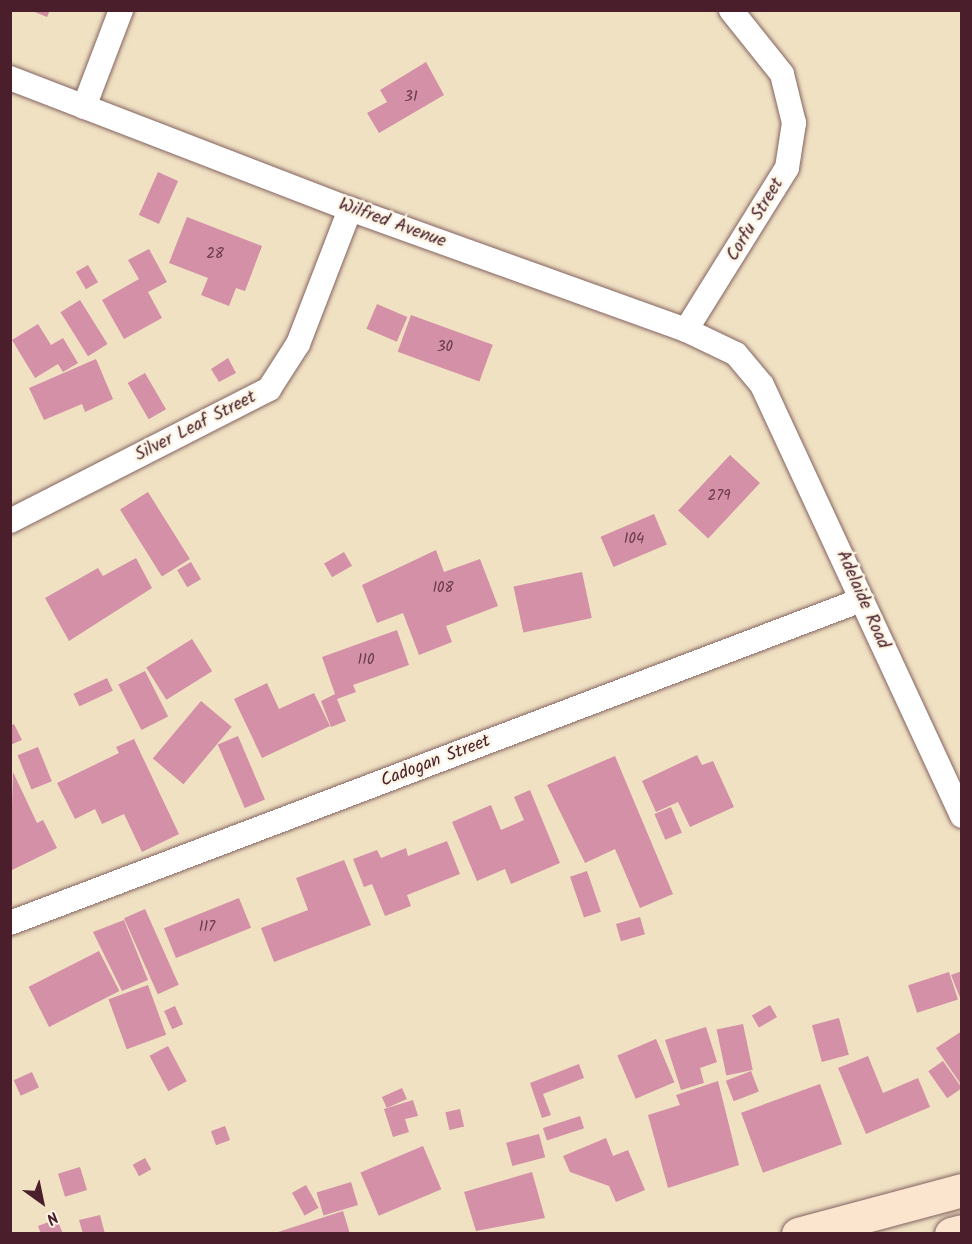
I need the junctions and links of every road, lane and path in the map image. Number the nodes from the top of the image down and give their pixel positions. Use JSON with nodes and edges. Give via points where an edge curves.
{"nodes":[{"id":1,"x":121,"y":10,"type":"edge"},
{"id":2,"x":731,"y":10,"type":"edge"},
{"id":3,"x":10,"y":78,"type":"edge"},
{"id":4,"x":84,"y":107,"type":"junction"},
{"id":5,"x":350,"y":209,"type":"junction"},
{"id":6,"x":686,"y":330,"type":"junction"},
{"id":7,"x":762,"y":385,"type":"joint"},
{"id":8,"x":10,"y":521,"type":"edge"},
{"id":9,"x":861,"y":600,"type":"junction"},
{"id":10,"x":962,"y":816,"type":"edge"},
{"id":11,"x":10,"y":924,"type":"edge"},
{"id":12,"x":962,"y":1190,"type":"edge"},
{"id":13,"x":962,"y":1231,"type":"edge"},
{"id":14,"x":798,"y":1233,"type":"edge"},
{"id":15,"x":951,"y":1233,"type":"edge"}],
"edges":[{"from":1,"to":4,"type":"street"},
{"from":2,"to":6,"type":"street","name":"Corfu Street","via":[[782,74],[794,123],[787,168]]},
{"from":3,"to":4,"type":"street","name":"Wilfred Avenue"},
{"from":4,"to":5,"type":"street","name":"Wilfred Avenue"},
{"from":5,"to":6,"type":"street","name":"Wilfred Avenue"},
{"from":5,"to":8,"type":"street","name":"Silver Leaf Street","via":[[298,344],[269,389]]},
{"from":6,"to":7,"type":"street","name":"Wilfred Avenue","via":[[736,354]]},
{"from":7,"to":9,"type":"street","name":"Adelaide Road"},
{"from":9,"to":10,"type":"street","name":"Adelaide Road"},
{"from":9,"to":11,"type":"street","name":"Cadogan Street"},
{"from":12,"to":14,"type":"main road"},
{"from":13,"to":15,"type":"main road"}]}
